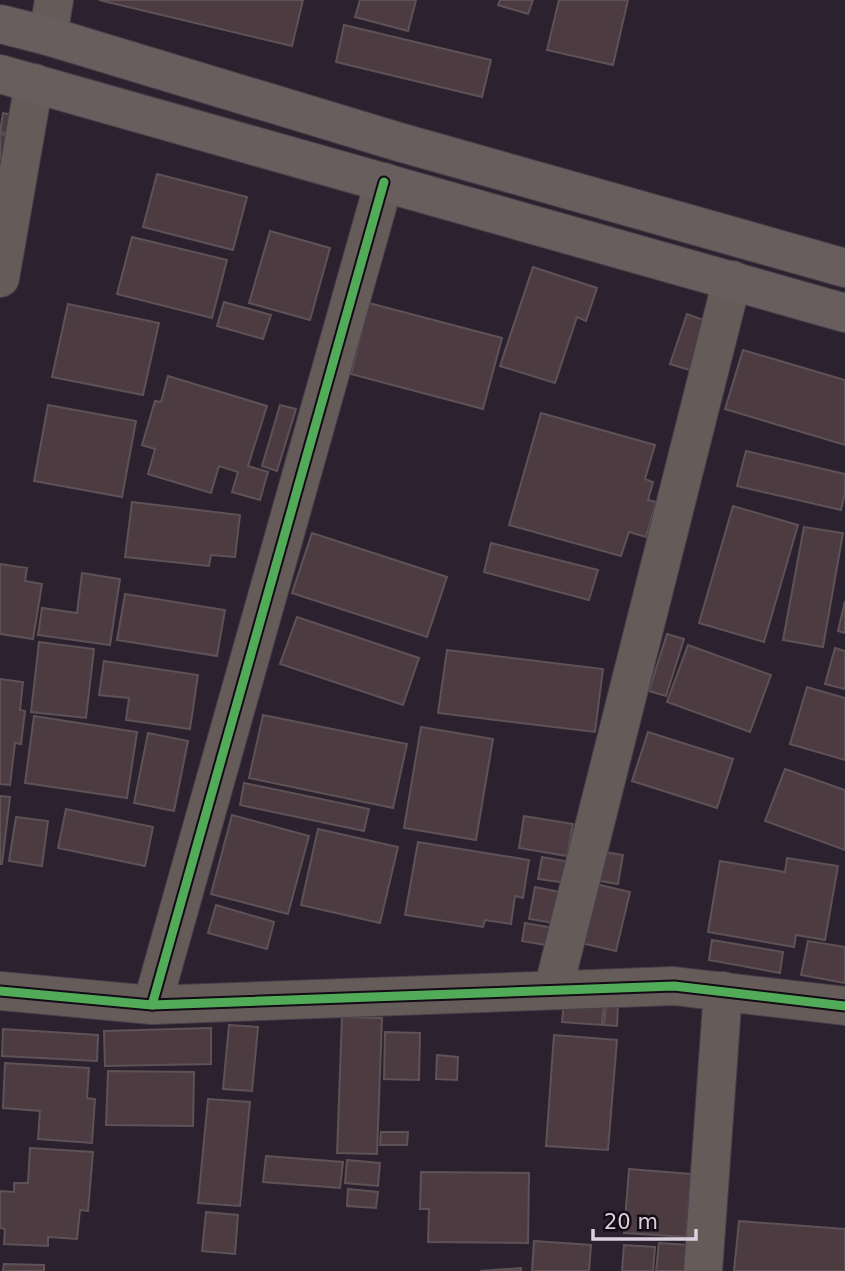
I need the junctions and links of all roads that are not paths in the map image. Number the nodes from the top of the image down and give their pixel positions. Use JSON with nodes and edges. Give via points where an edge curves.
{"nodes":[{"id":1,"x":51,"y":18,"type":"edge"},
{"id":2,"x":0,"y":24,"type":"edge"},
{"id":3,"x":17,"y":78,"type":"edge"},
{"id":4,"x":384,"y":182,"type":"junction"},
{"id":5,"x":845,"y":268,"type":"edge"},
{"id":6,"x":0,"y":278,"type":"edge"},
{"id":7,"x":732,"y":281,"type":"junction"},
{"id":8,"x":845,"y":313,"type":"edge"},
{"id":9,"x":553,"y":990,"type":"junction"},
{"id":10,"x":0,"y":991,"type":"edge"},
{"id":11,"x":723,"y":992,"type":"junction"},
{"id":12,"x":152,"y":1005,"type":"junction"},
{"id":13,"x":845,"y":1006,"type":"edge"},
{"id":14,"x":703,"y":1271,"type":"edge"}],
"edges":[{"from":1,"to":2,"type":"main road"},
{"from":1,"to":5,"type":"main road","via":[[399,142]]},
{"from":3,"to":4,"type":"main road"},
{"from":3,"to":6,"type":"street"},
{"from":4,"to":7,"type":"main road"},
{"from":4,"to":12,"type":"street"},
{"from":7,"to":8,"type":"main road"},
{"from":7,"to":9,"type":"street"},
{"from":9,"to":11,"type":"street","via":[[674,986]]},
{"from":9,"to":12,"type":"street"},
{"from":10,"to":12,"type":"street"},
{"from":11,"to":13,"type":"street"},
{"from":11,"to":14,"type":"street"}]}
